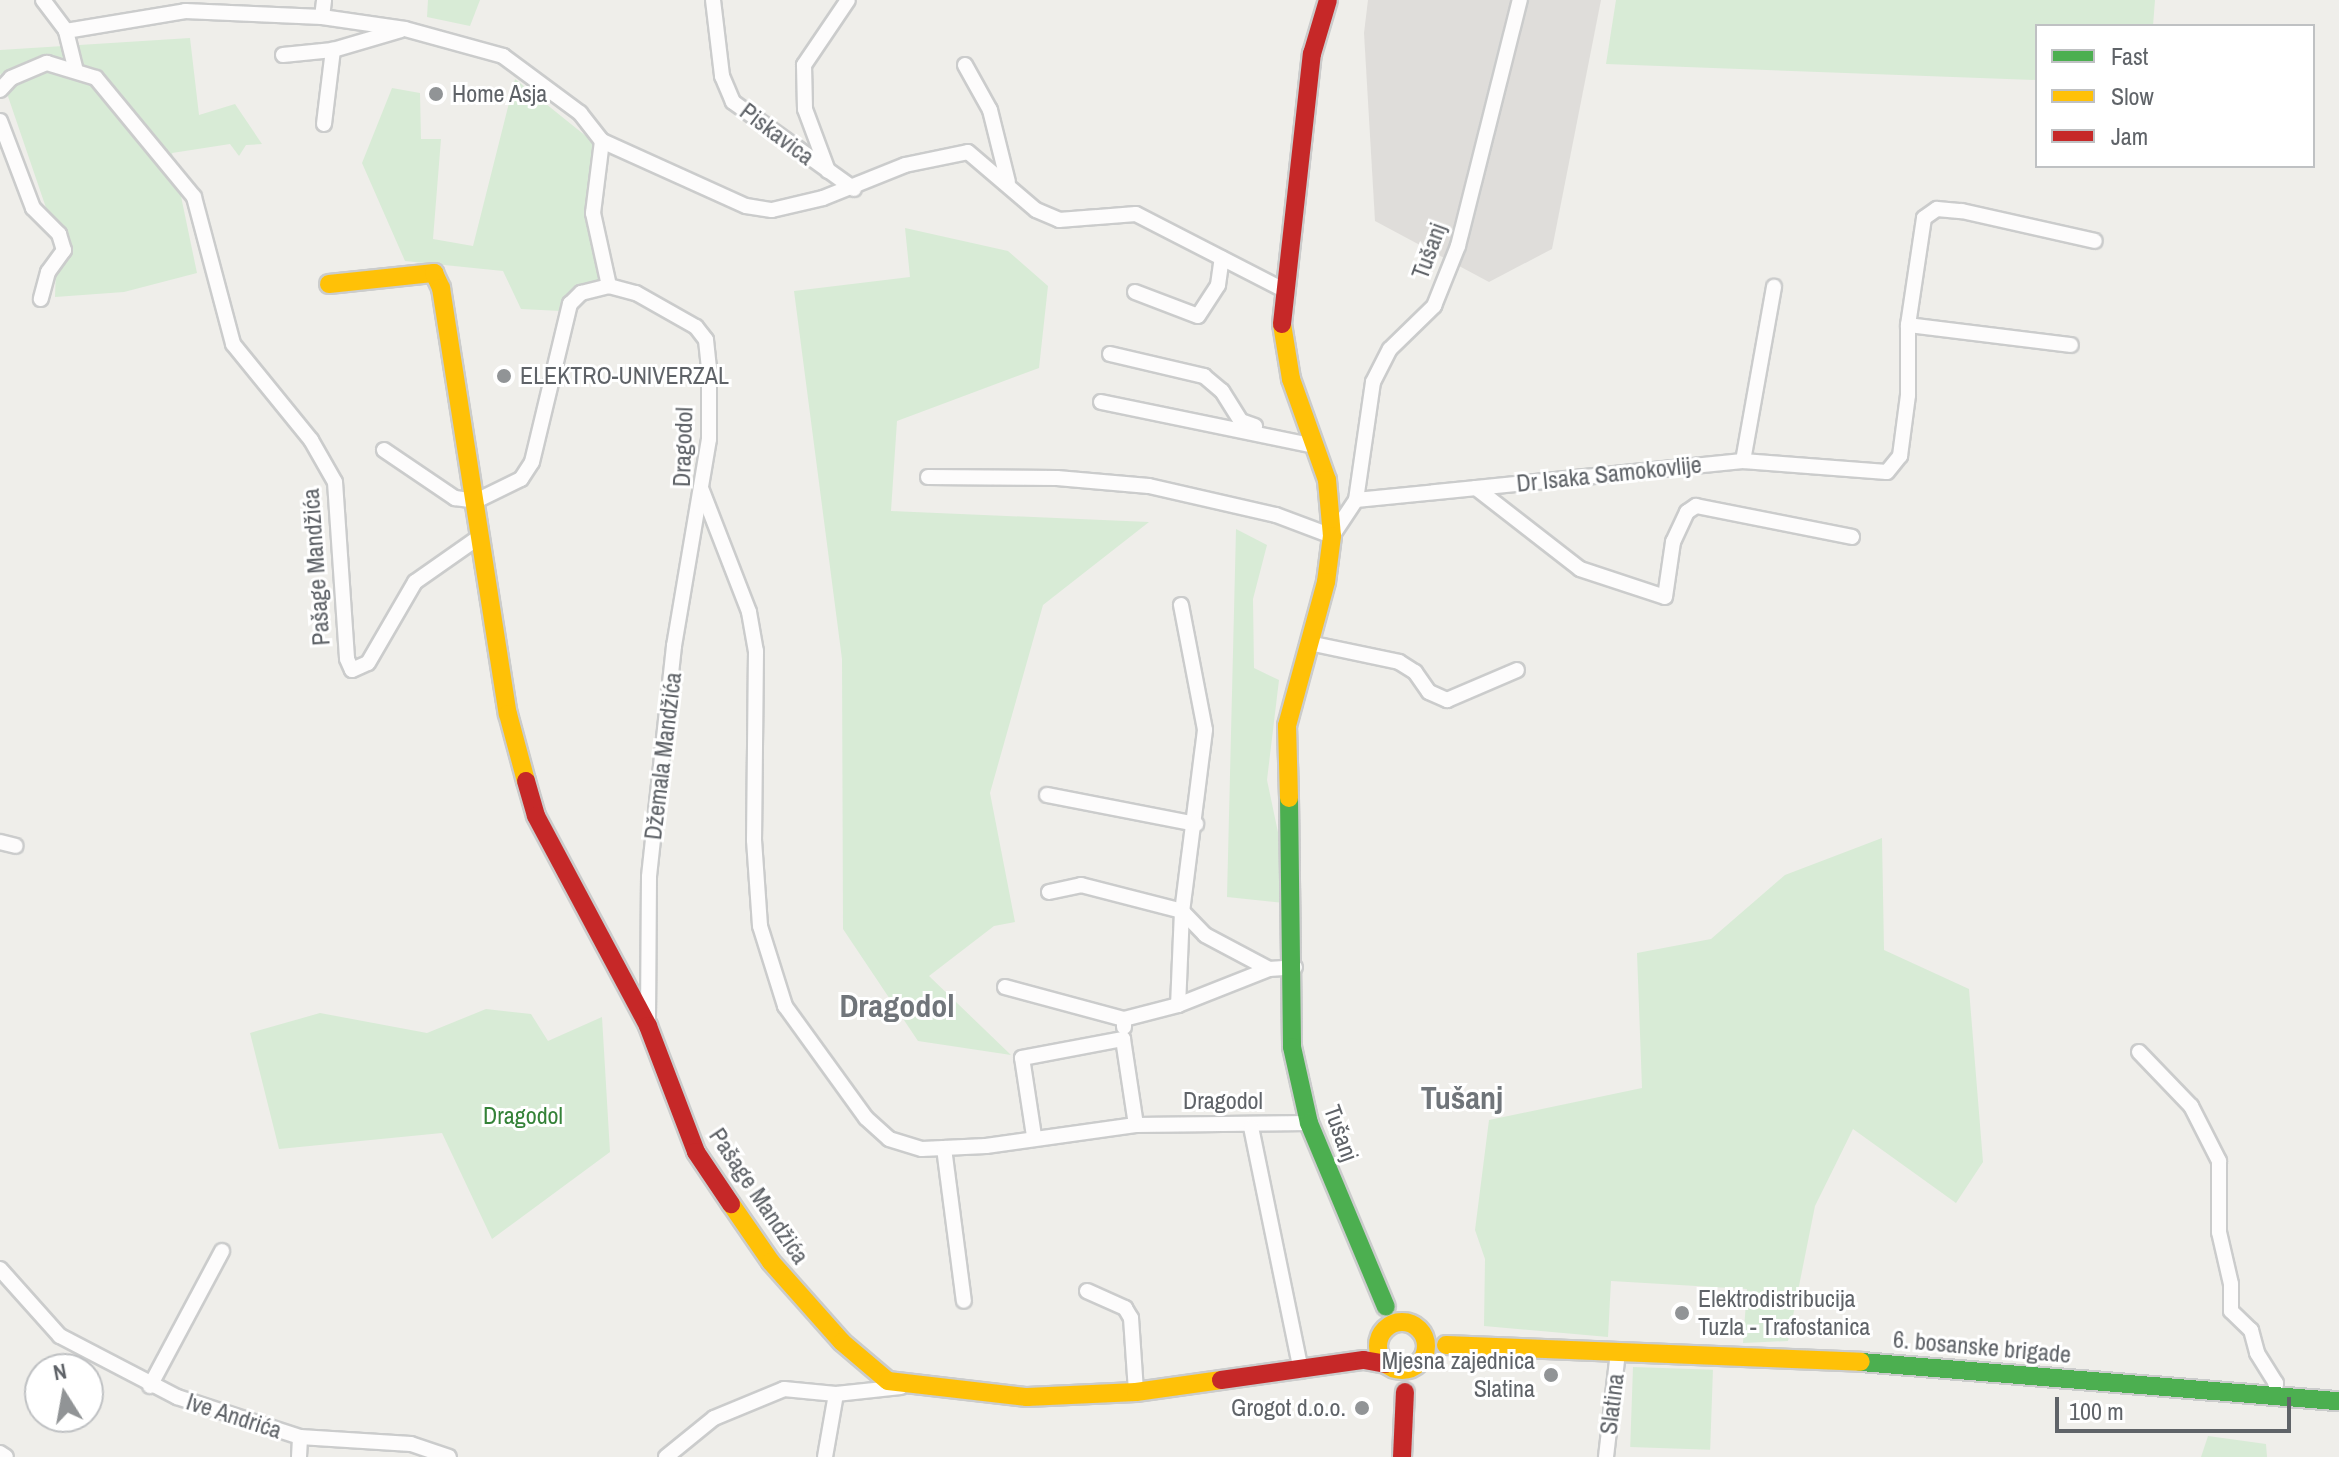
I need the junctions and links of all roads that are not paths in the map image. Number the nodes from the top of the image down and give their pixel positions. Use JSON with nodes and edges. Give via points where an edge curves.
{"nodes":[{"id":1,"x":43,"y":0,"type":"edge"},
{"id":2,"x":324,"y":0,"type":"edge"},
{"id":3,"x":713,"y":0,"type":"edge"},
{"id":4,"x":848,"y":0,"type":"edge"},
{"id":5,"x":1328,"y":0,"type":"edge"},
{"id":6,"x":1520,"y":0,"type":"edge"},
{"id":7,"x":186,"y":6,"type":"edge"},
{"id":8,"x":322,"y":17,"type":"junction"},
{"id":9,"x":405,"y":29,"type":"junction"},
{"id":10,"x":66,"y":31,"type":"junction"},
{"id":11,"x":333,"y":50,"type":"junction"},
{"id":12,"x":283,"y":55,"type":"dead end"},
{"id":13,"x":965,"y":65,"type":"dead end"},
{"id":14,"x":75,"y":68,"type":"junction"},
{"id":15,"x":0,"y":90,"type":"edge"},
{"id":16,"x":0,"y":121,"type":"edge"},
{"id":17,"x":324,"y":124,"type":"dead end"},
{"id":18,"x":602,"y":141,"type":"junction"},
{"id":19,"x":828,"y":172,"type":"junction"},
{"id":20,"x":1008,"y":182,"type":"junction"},
{"id":21,"x":854,"y":189,"type":"junction"},
{"id":22,"x":2095,"y":241,"type":"dead end"},
{"id":23,"x":1222,"y":258,"type":"junction"},
{"id":24,"x":329,"y":284,"type":"dead end"},
{"id":25,"x":609,"y":286,"type":"junction"},
{"id":26,"x":1774,"y":287,"type":"dead end"},
{"id":27,"x":1284,"y":290,"type":"junction"},
{"id":28,"x":1135,"y":292,"type":"dead end"},
{"id":29,"x":41,"y":299,"type":"dead end"},
{"id":30,"x":1908,"y":325,"type":"junction"},
{"id":31,"x":2071,"y":345,"type":"dead end"},
{"id":32,"x":1110,"y":354,"type":"dead end"},
{"id":33,"x":1101,"y":402,"type":"dead end"},
{"id":34,"x":1274,"y":434,"type":"junction"},
{"id":35,"x":1316,"y":446,"type":"junction"},
{"id":36,"x":384,"y":450,"type":"dead end"},
{"id":37,"x":1743,"y":461,"type":"junction"},
{"id":38,"x":928,"y":477,"type":"dead end"},
{"id":39,"x":701,"y":488,"type":"junction"},
{"id":40,"x":1476,"y":488,"type":"junction"},
{"id":41,"x":1356,"y":500,"type":"junction"},
{"id":42,"x":476,"y":501,"type":"junction"},
{"id":43,"x":1332,"y":536,"type":"junction"},
{"id":44,"x":479,"y":537,"type":"junction"},
{"id":45,"x":1852,"y":537,"type":"dead end"},
{"id":46,"x":1181,"y":605,"type":"dead end"},
{"id":47,"x":1309,"y":643,"type":"junction"},
{"id":48,"x":1517,"y":670,"type":"dead end"},
{"id":49,"x":1047,"y":795,"type":"dead end"},
{"id":50,"x":1196,"y":824,"type":"junction"},
{"id":51,"x":0,"y":842,"type":"edge"},
{"id":52,"x":16,"y":846,"type":"dead end"},
{"id":53,"x":1049,"y":892,"type":"dead end"},
{"id":54,"x":1182,"y":911,"type":"junction"},
{"id":55,"x":1295,"y":967,"type":"junction"},
{"id":56,"x":1269,"y":969,"type":"junction"},
{"id":57,"x":1005,"y":987,"type":"dead end"},
{"id":58,"x":1178,"y":1005,"type":"junction"},
{"id":59,"x":1124,"y":1019,"type":"junction"},
{"id":60,"x":648,"y":1026,"type":"junction"},
{"id":61,"x":1123,"y":1039,"type":"junction"},
{"id":62,"x":2139,"y":1052,"type":"dead end"},
{"id":63,"x":1309,"y":1123,"type":"junction"},
{"id":64,"x":1136,"y":1125,"type":"junction"},
{"id":65,"x":1251,"y":1127,"type":"junction"},
{"id":66,"x":1034,"y":1136,"type":"junction"},
{"id":67,"x":944,"y":1148,"type":"junction"},
{"id":68,"x":222,"y":1251,"type":"dead end"},
{"id":69,"x":0,"y":1269,"type":"edge"},
{"id":70,"x":1087,"y":1291,"type":"dead end"},
{"id":71,"x":964,"y":1301,"type":"dead end"},
{"id":72,"x":1386,"y":1307,"type":"junction"},
{"id":73,"x":1405,"y":1322,"type":"junction"},
{"id":74,"x":1384,"y":1330,"type":"junction"},
{"id":75,"x":1423,"y":1334,"type":"junction"},
{"id":76,"x":1446,"y":1345,"type":"junction"},
{"id":77,"x":1618,"y":1351,"type":"junction"},
{"id":78,"x":1419,"y":1362,"type":"junction"},
{"id":79,"x":1389,"y":1366,"type":"junction"},
{"id":80,"x":1301,"y":1371,"type":"junction"},
{"id":81,"x":150,"y":1386,"type":"junction"},
{"id":82,"x":906,"y":1386,"type":"junction"},
{"id":83,"x":1136,"y":1392,"type":"junction"},
{"id":84,"x":1405,"y":1392,"type":"junction"},
{"id":85,"x":836,"y":1394,"type":"junction"},
{"id":86,"x":2274,"y":1394,"type":"junction"},
{"id":87,"x":2339,"y":1401,"type":"edge"},
{"id":88,"x":300,"y":1437,"type":"junction"},
{"id":89,"x":0,"y":1453,"type":"edge"},
{"id":90,"x":6,"y":1457,"type":"edge"},
{"id":91,"x":299,"y":1457,"type":"edge"},
{"id":92,"x":449,"y":1457,"type":"edge"},
{"id":93,"x":666,"y":1457,"type":"edge"},
{"id":94,"x":825,"y":1457,"type":"edge"},
{"id":95,"x":1402,"y":1457,"type":"edge"},
{"id":96,"x":1606,"y":1457,"type":"edge"}],
"edges":[{"from":1,"to":10,"type":"street"},
{"from":2,"to":8,"type":"street"},
{"from":3,"to":19,"type":"street","name":"Piskavica","via":[[722,76],[733,102]]},
{"from":4,"to":19,"type":"street","name":"Piskavica","via":[[804,65],[805,109]]},
{"from":5,"to":27,"type":"street","name":"Tušanj","via":[[1312,54]]},
{"from":6,"to":41,"type":"street","name":"Tušanj","via":[[1458,246],[1434,306],[1390,349],[1373,382]]},
{"from":7,"to":8,"type":"street"},
{"from":7,"to":10,"type":"street"},
{"from":8,"to":9,"type":"street"},
{"from":9,"to":11,"type":"street"},
{"from":9,"to":18,"type":"street","via":[[503,56],[580,113]]},
{"from":10,"to":14,"type":"street"},
{"from":11,"to":12,"type":"street"},
{"from":11,"to":17,"type":"street"},
{"from":13,"to":20,"type":"street","via":[[990,110]]},
{"from":14,"to":15,"type":"street","via":[[47,63],[11,78]]},
{"from":14,"to":44,"type":"street","name":"Pašage Mandžića","via":[[96,78],[194,197],[233,344],[332,473],[352,670],[368,663],[415,582]]},
{"from":16,"to":29,"type":"street","via":[[33,208],[59,234],[64,250],[48,272]]},
{"from":18,"to":21,"type":"street","via":[[746,206],[772,210]]},
{"from":18,"to":25,"type":"street","via":[[593,213]]},
{"from":19,"to":21,"type":"street","name":"Piskavica"},
{"from":20,"to":21,"type":"street","via":[[968,152],[950,152],[905,165]]},
{"from":20,"to":23,"type":"street","via":[[1036,210],[1059,220],[1136,214]]},
{"from":22,"to":30,"type":"street","name":"Dr Isaka Samokovlije","via":[[1937,209],[1924,218]]},
{"from":23,"to":27,"type":"street"},
{"from":23,"to":28,"type":"street","via":[[1218,285],[1198,316]]},
{"from":24,"to":42,"type":"street","via":[[434,273],[441,288]]},
{"from":25,"to":39,"type":"street","name":"Dragodol","via":[[671,312],[706,340],[709,439]]},
{"from":25,"to":42,"type":"street","via":[[581,293],[570,304],[529,471]]},
{"from":26,"to":37,"type":"street"},
{"from":27,"to":35,"type":"street","name":"Tušanj","via":[[1281,330],[1291,379]]},
{"from":30,"to":31,"type":"street"},
{"from":30,"to":37,"type":"street","name":"Dr Isaka Samokovlije","via":[[1908,395],[1900,456],[1887,472]]},
{"from":32,"to":34,"type":"street","via":[[1204,376],[1222,391],[1241,421]]},
{"from":33,"to":34,"type":"street"},
{"from":34,"to":35,"type":"street"},
{"from":35,"to":43,"type":"street","name":"Tušanj","via":[[1327,480]]},
{"from":36,"to":42,"type":"street","via":[[455,498]]},
{"from":37,"to":40,"type":"street","name":"Dr Isaka Samokovlije"},
{"from":38,"to":43,"type":"street","via":[[1116,482],[1276,515]]},
{"from":39,"to":60,"type":"street","name":"Džemala Mandžića","via":[[674,646],[649,877]]},
{"from":39,"to":67,"type":"street","name":"Dragodol","via":[[749,612],[756,651],[754,840],[760,926],[785,1006],[866,1118],[889,1139],[922,1149]]},
{"from":40,"to":41,"type":"street","name":"Dr Isaka Samokovlije"},
{"from":40,"to":45,"type":"street","name":"Dr Isaka Samokovlije","via":[[1580,569],[1665,597],[1673,542],[1687,512],[1696,506]]},
{"from":41,"to":43,"type":"street"},
{"from":42,"to":44,"type":"street","name":"Pašage Mandžića"},
{"from":43,"to":47,"type":"street","name":"Tušanj"},
{"from":44,"to":60,"type":"street","name":"Pašage Mandžića","via":[[524,782]]},
{"from":46,"to":50,"type":"street","via":[[1204,710]]},
{"from":47,"to":48,"type":"street","via":[[1399,662],[1415,672],[1429,692],[1447,700]]},
{"from":47,"to":55,"type":"street","name":"Tušanj","via":[[1287,726]]},
{"from":49,"to":50,"type":"street"},
{"from":50,"to":54,"type":"street"},
{"from":51,"to":52,"type":"street"},
{"from":53,"to":54,"type":"street","via":[[1081,885]]},
{"from":54,"to":56,"type":"street","via":[[1205,935]]},
{"from":54,"to":58,"type":"street"},
{"from":55,"to":56,"type":"street"},
{"from":55,"to":63,"type":"street","name":"Tušanj","via":[[1292,1047]]},
{"from":56,"to":58,"type":"street"},
{"from":57,"to":59,"type":"street"},
{"from":58,"to":59,"type":"street"},
{"from":59,"to":61,"type":"street"},
{"from":60,"to":82,"type":"street","name":"Pašage Mandžića","via":[[682,1123],[744,1226],[842,1342],[888,1381]]},
{"from":61,"to":64,"type":"street"},
{"from":61,"to":66,"type":"street","via":[[1022,1058]]},
{"from":62,"to":86,"type":"street","via":[[2191,1106],[2219,1161],[2219,1232],[2231,1284],[2231,1311],[2251,1330],[2257,1353],[2276,1383]]},
{"from":63,"to":65,"type":"street","name":"Dragodol"},
{"from":63,"to":72,"type":"street","name":"Tušanj"},
{"from":64,"to":65,"type":"street","name":"Dragodol"},
{"from":64,"to":66,"type":"street","name":"Dragodol"},
{"from":65,"to":80,"type":"street"},
{"from":66,"to":67,"type":"street","name":"Dragodol"},
{"from":67,"to":71,"type":"street"},
{"from":68,"to":81,"type":"street"},
{"from":69,"to":81,"type":"street","name":"Ive Andrića","via":[[60,1336]]},
{"from":70,"to":83,"type":"street","via":[[1125,1308],[1131,1318]]},
{"from":72,"to":73,"type":"street"},
{"from":72,"to":74,"type":"street"},
{"from":73,"to":74,"type":"street"},
{"from":73,"to":75,"type":"street"},
{"from":74,"to":79,"type":"street","via":[[1378,1344]]},
{"from":75,"to":76,"type":"street"},
{"from":75,"to":78,"type":"street"},
{"from":76,"to":77,"type":"street","name":"6. bosanske brigade"},
{"from":76,"to":78,"type":"street"},
{"from":77,"to":86,"type":"street","name":"6. bosanske brigade","via":[[1940,1365],[2157,1389]]},
{"from":77,"to":96,"type":"street","name":"Slatina"},
{"from":78,"to":79,"type":"street"},
{"from":78,"to":84,"type":"street"},
{"from":79,"to":80,"type":"street","name":"Pašage Mandžića","via":[[1364,1360]]},
{"from":79,"to":84,"type":"street"},
{"from":80,"to":83,"type":"street","name":"Pašage Mandžića"},
{"from":81,"to":88,"type":"street","name":"Ive Andrića"},
{"from":82,"to":83,"type":"street","name":"Pašage Mandžića","via":[[1062,1398]]},
{"from":82,"to":85,"type":"street"},
{"from":84,"to":95,"type":"street"},
{"from":85,"to":93,"type":"street","via":[[784,1389],[738,1405]]},
{"from":85,"to":94,"type":"street"},
{"from":86,"to":87,"type":"street","name":"6. bosanske brigade"},
{"from":88,"to":91,"type":"street","name":"Ive Andrića"},
{"from":88,"to":92,"type":"street","via":[[411,1444]]},
{"from":89,"to":90,"type":"street"}]}
